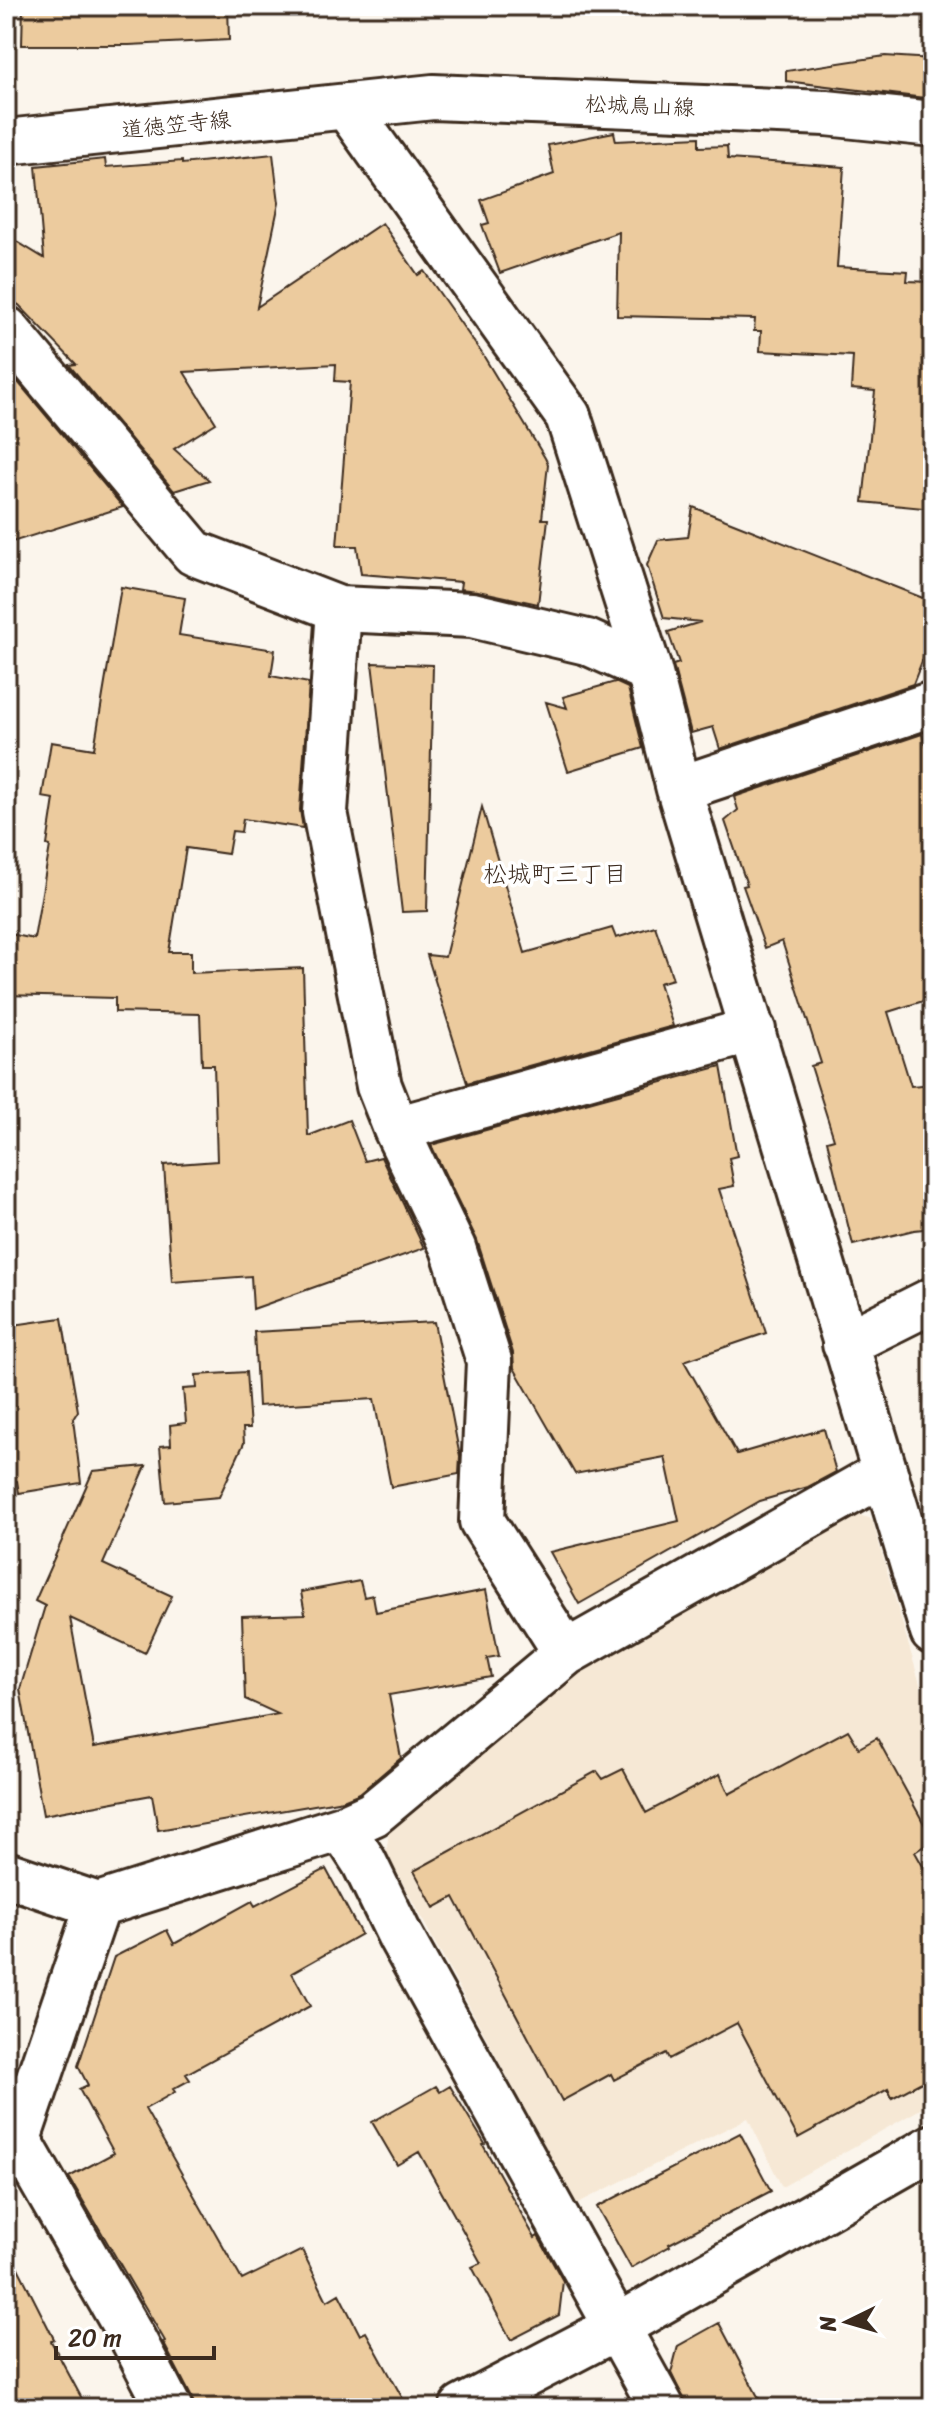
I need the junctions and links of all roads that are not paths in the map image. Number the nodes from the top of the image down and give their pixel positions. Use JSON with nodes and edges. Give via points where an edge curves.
{"nodes":[{"id":1,"x":346,"y":106,"type":"junction"},
{"id":2,"x":933,"y":124,"type":"edge"},
{"id":3,"x":6,"y":142,"type":"edge"},
{"id":4,"x":6,"y":329,"type":"edge"},
{"id":5,"x":339,"y":609,"type":"junction"},
{"id":6,"x":649,"y":670,"type":"junction"},
{"id":7,"x":933,"y":704,"type":"edge"},
{"id":8,"x":679,"y":789,"type":"junction"},
{"id":9,"x":753,"y":1030,"type":"junction"},
{"id":10,"x":396,"y":1129,"type":"junction"},
{"id":11,"x":933,"y":1300,"type":"edge"},
{"id":12,"x":845,"y":1344,"type":"junction"},
{"id":13,"x":884,"y":1473,"type":"junction"},
{"id":14,"x":933,"y":1632,"type":"edge"},
{"id":15,"x":566,"y":1653,"type":"junction"},
{"id":16,"x":342,"y":1828,"type":"junction"},
{"id":17,"x":6,"y":1874,"type":"edge"},
{"id":18,"x":98,"y":1905,"type":"junction"},
{"id":19,"x":933,"y":2147,"type":"edge"},
{"id":20,"x":617,"y":2327,"type":"junction"},
{"id":21,"x":169,"y":2408,"type":"edge"},
{"id":22,"x":462,"y":2408,"type":"edge"},
{"id":23,"x":662,"y":2408,"type":"edge"}],
"edges":[{"from":1,"to":2,"type":"street","name":"松城鳥山線","via":[[433,97],[826,113]]},
{"from":1,"to":3,"type":"street","name":"道徳笠寺線"},
{"from":1,"to":6,"type":"street","via":[[568,416]]},
{"from":4,"to":5,"type":"street","via":[[194,553]]},
{"from":5,"to":6,"type":"street","via":[[472,615],[587,642]]},
{"from":5,"to":10,"type":"street","via":[[325,812],[379,1086]]},
{"from":6,"to":8,"type":"street"},
{"from":7,"to":8,"type":"street"},
{"from":8,"to":9,"type":"street"},
{"from":9,"to":10,"type":"street"},
{"from":9,"to":12,"type":"street"},
{"from":10,"to":15,"type":"street","via":[[453,1248],[489,1361],[482,1521]]},
{"from":11,"to":12,"type":"street"},
{"from":12,"to":13,"type":"street"},
{"from":13,"to":14,"type":"street"},
{"from":13,"to":15,"type":"street"},
{"from":15,"to":16,"type":"street","via":[[373,1814]]},
{"from":16,"to":18,"type":"street"},
{"from":16,"to":20,"type":"street"},
{"from":17,"to":18,"type":"street"},
{"from":18,"to":21,"type":"street","via":[[18,2139]]},
{"from":19,"to":20,"type":"street"},
{"from":20,"to":22,"type":"street"},
{"from":20,"to":23,"type":"street"}]}
